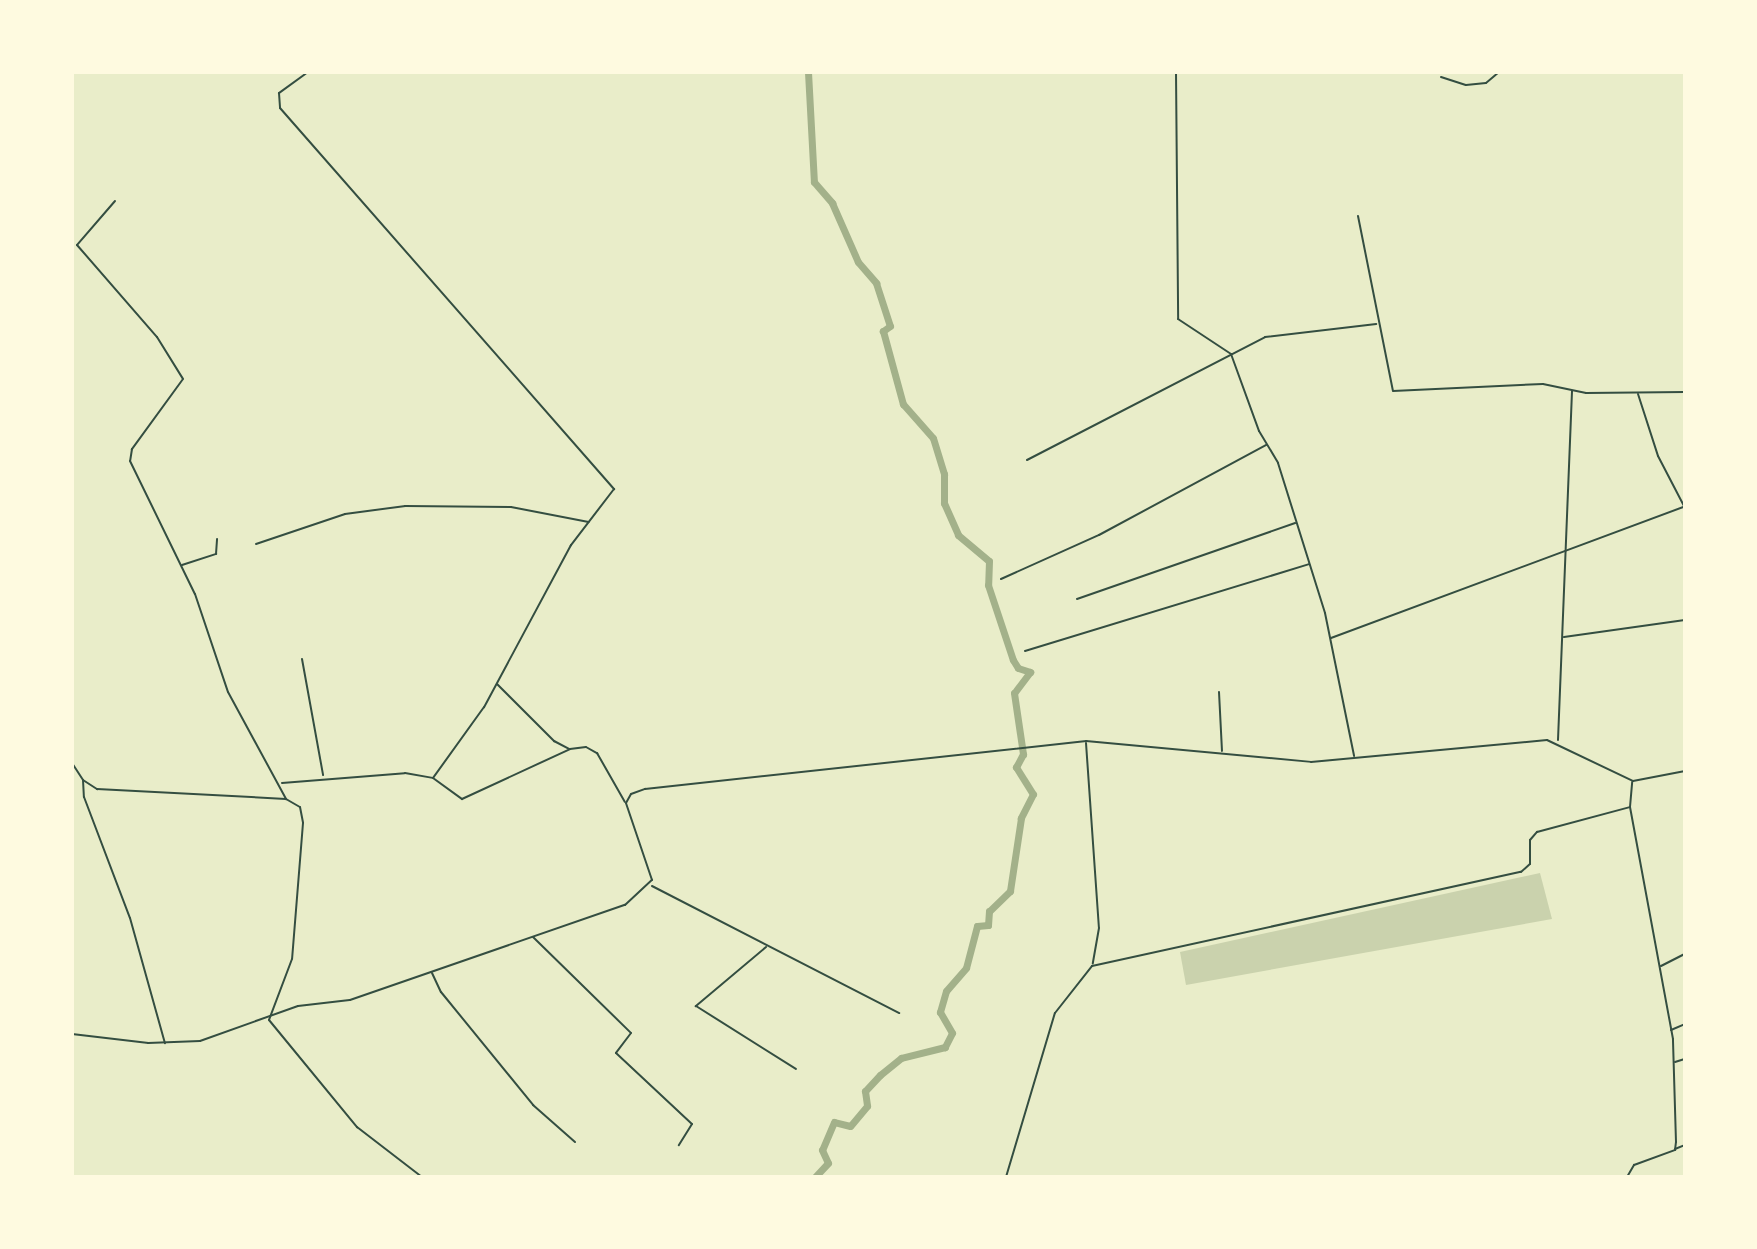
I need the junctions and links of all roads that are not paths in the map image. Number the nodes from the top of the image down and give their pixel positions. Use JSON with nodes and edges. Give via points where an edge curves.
{"nodes":[{"id":1,"x":308,"y":72,"type":"edge"},
{"id":2,"x":1176,"y":72,"type":"edge"},
{"id":3,"x":1499,"y":72,"type":"edge"},
{"id":4,"x":1441,"y":77,"type":"dead end"},
{"id":5,"x":115,"y":201,"type":"dead end"},
{"id":6,"x":1358,"y":216,"type":"dead end"},
{"id":7,"x":1377,"y":323,"type":"junction"},
{"id":8,"x":1231,"y":354,"type":"junction"},
{"id":9,"x":1572,"y":389,"type":"junction"},
{"id":10,"x":1685,"y":392,"type":"edge"},
{"id":11,"x":1637,"y":393,"type":"junction"},
{"id":12,"x":1267,"y":444,"type":"junction"},
{"id":13,"x":1027,"y":460,"type":"dead end"},
{"id":14,"x":1684,"y":506,"type":"edge"},
{"id":15,"x":590,"y":522,"type":"junction"},
{"id":16,"x":1296,"y":523,"type":"junction"},
{"id":17,"x":217,"y":539,"type":"dead end"},
{"id":18,"x":256,"y":544,"type":"dead end"},
{"id":19,"x":1566,"y":547,"type":"junction"},
{"id":20,"x":1310,"y":564,"type":"junction"},
{"id":21,"x":181,"y":565,"type":"junction"},
{"id":22,"x":1001,"y":579,"type":"dead end"},
{"id":23,"x":1077,"y":599,"type":"dead end"},
{"id":24,"x":1685,"y":620,"type":"edge"},
{"id":25,"x":1331,"y":638,"type":"junction"},
{"id":26,"x":1562,"y":638,"type":"junction"},
{"id":27,"x":1025,"y":651,"type":"dead end"},
{"id":28,"x":302,"y":659,"type":"dead end"},
{"id":29,"x":496,"y":683,"type":"junction"},
{"id":30,"x":1219,"y":692,"type":"dead end"},
{"id":31,"x":1086,"y":741,"type":"junction"},
{"id":32,"x":1558,"y":741,"type":"junction"},
{"id":33,"x":570,"y":749,"type":"junction"},
{"id":34,"x":1222,"y":752,"type":"junction"},
{"id":35,"x":1355,"y":758,"type":"junction"},
{"id":36,"x":72,"y":763,"type":"edge"},
{"id":37,"x":1685,"y":771,"type":"edge"},
{"id":38,"x":324,"y":776,"type":"junction"},
{"id":39,"x":433,"y":778,"type":"junction"},
{"id":40,"x":83,"y":780,"type":"junction"},
{"id":41,"x":1633,"y":781,"type":"junction"},
{"id":42,"x":280,"y":783,"type":"junction"},
{"id":43,"x":286,"y":799,"type":"junction"},
{"id":44,"x":626,"y":803,"type":"junction"},
{"id":45,"x":1630,"y":807,"type":"junction"},
{"id":46,"x":651,"y":886,"type":"junction"},
{"id":47,"x":533,"y":937,"type":"junction"},
{"id":48,"x":767,"y":946,"type":"junction"},
{"id":49,"x":1685,"y":954,"type":"edge"},
{"id":50,"x":1092,"y":966,"type":"junction"},
{"id":51,"x":1661,"y":966,"type":"junction"},
{"id":52,"x":431,"y":972,"type":"junction"},
{"id":53,"x":899,"y":1013,"type":"dead end"},
{"id":54,"x":270,"y":1016,"type":"junction"},
{"id":55,"x":1685,"y":1024,"type":"edge"},
{"id":56,"x":1671,"y":1030,"type":"junction"},
{"id":57,"x":72,"y":1034,"type":"edge"},
{"id":58,"x":165,"y":1044,"type":"junction"},
{"id":59,"x":1685,"y":1059,"type":"edge"},
{"id":60,"x":1674,"y":1062,"type":"junction"},
{"id":61,"x":796,"y":1069,"type":"dead end"},
{"id":62,"x":575,"y":1142,"type":"dead end"},
{"id":63,"x":679,"y":1145,"type":"dead end"},
{"id":64,"x":1685,"y":1145,"type":"edge"},
{"id":65,"x":1675,"y":1150,"type":"junction"},
{"id":66,"x":422,"y":1177,"type":"edge"},
{"id":67,"x":1006,"y":1177,"type":"edge"},
{"id":68,"x":1627,"y":1177,"type":"edge"}],
"edges":[{"from":1,"to":15,"type":"street","via":[[279,93],[280,108],[613,487],[613,497]]},
{"from":2,"to":8,"type":"street","via":[[1178,319]]},
{"from":3,"to":4,"type":"street","via":[[1486,83],[1466,85]]},
{"from":5,"to":21,"type":"street","via":[[77,245],[157,337],[183,379],[130,458]]},
{"from":6,"to":7,"type":"street"},
{"from":7,"to":8,"type":"street","via":[[1281,333]]},
{"from":7,"to":9,"type":"street","via":[[1393,391],[1543,384]]},
{"from":8,"to":12,"type":"street"},
{"from":8,"to":13,"type":"street"},
{"from":9,"to":11,"type":"street"},
{"from":9,"to":19,"type":"street"},
{"from":10,"to":11,"type":"street"},
{"from":11,"to":14,"type":"street","via":[[1658,456]]},
{"from":12,"to":16,"type":"street"},
{"from":12,"to":22,"type":"street","via":[[1099,535]]},
{"from":14,"to":19,"type":"street","via":[[1613,535]]},
{"from":15,"to":18,"type":"street","via":[[511,507],[405,506],[345,514],[303,526],[287,538]]},
{"from":15,"to":29,"type":"street","via":[[561,562]]},
{"from":16,"to":20,"type":"street"},
{"from":16,"to":23,"type":"street"},
{"from":17,"to":21,"type":"street","via":[[216,554]]},
{"from":19,"to":25,"type":"street"},
{"from":19,"to":26,"type":"street"},
{"from":20,"to":25,"type":"street"},
{"from":20,"to":27,"type":"street"},
{"from":21,"to":42,"type":"street","via":[[228,692]]},
{"from":24,"to":26,"type":"street"},
{"from":25,"to":35,"type":"street"},
{"from":26,"to":32,"type":"street"},
{"from":28,"to":38,"type":"street"},
{"from":29,"to":33,"type":"street","via":[[554,741]]},
{"from":29,"to":39,"type":"street"},
{"from":30,"to":34,"type":"street"},
{"from":31,"to":34,"type":"street"},
{"from":31,"to":44,"type":"street","via":[[651,788],[634,792]]},
{"from":31,"to":50,"type":"street","via":[[1099,928]]},
{"from":32,"to":35,"type":"street"},
{"from":32,"to":41,"type":"street"},
{"from":33,"to":39,"type":"street","via":[[462,799]]},
{"from":33,"to":44,"type":"street","via":[[595,752]]},
{"from":34,"to":35,"type":"street","via":[[1311,762]]},
{"from":36,"to":40,"type":"street"},
{"from":37,"to":41,"type":"street"},
{"from":38,"to":39,"type":"street","via":[[405,773]]},
{"from":38,"to":42,"type":"street"},
{"from":40,"to":43,"type":"street","via":[[93,789],[122,792]]},
{"from":40,"to":58,"type":"street"},
{"from":41,"to":45,"type":"street"},
{"from":42,"to":43,"type":"street"},
{"from":43,"to":54,"type":"street","via":[[302,810],[303,823],[292,959]]},
{"from":44,"to":46,"type":"street"},
{"from":45,"to":50,"type":"street","via":[[1537,832],[1530,840],[1530,864],[1521,872]]},
{"from":45,"to":51,"type":"street"},
{"from":46,"to":47,"type":"street","via":[[617,908]]},
{"from":46,"to":48,"type":"street"},
{"from":47,"to":52,"type":"street"},
{"from":47,"to":63,"type":"street","via":[[631,1033],[616,1053],[692,1124]]},
{"from":48,"to":53,"type":"street"},
{"from":48,"to":61,"type":"street","via":[[696,1006]]},
{"from":49,"to":51,"type":"street"},
{"from":50,"to":67,"type":"street","via":[[1055,1013]]},
{"from":51,"to":56,"type":"street"},
{"from":52,"to":54,"type":"street","via":[[339,1003],[298,1006]]},
{"from":52,"to":62,"type":"street","via":[[441,992],[533,1105]]},
{"from":54,"to":58,"type":"street","via":[[213,1038]]},
{"from":54,"to":66,"type":"street","via":[[280,1037],[351,1120]]},
{"from":55,"to":56,"type":"street"},
{"from":56,"to":60,"type":"street"},
{"from":57,"to":58,"type":"street"},
{"from":59,"to":60,"type":"street"},
{"from":60,"to":65,"type":"street"},
{"from":64,"to":65,"type":"street"},
{"from":65,"to":68,"type":"street","via":[[1637,1163]]}]}
